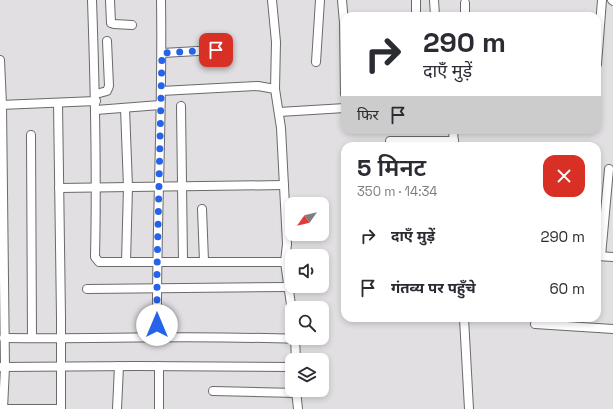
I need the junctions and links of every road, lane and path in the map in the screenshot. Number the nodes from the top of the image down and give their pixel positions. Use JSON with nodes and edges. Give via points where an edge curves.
{"nodes":[{"id":1,"x":92,"y":0,"type":"edge"},
{"id":2,"x":110,"y":0,"type":"edge"},
{"id":3,"x":161,"y":0,"type":"edge"},
{"id":4,"x":272,"y":0,"type":"edge"},
{"id":5,"x":320,"y":0,"type":"edge"},
{"id":6,"x":342,"y":0,"type":"edge"},
{"id":7,"x":416,"y":0,"type":"edge"},
{"id":8,"x":434,"y":0,"type":"edge"},
{"id":9,"x":602,"y":0,"type":"edge"},
{"id":10,"x":465,"y":3,"type":"dead end"},
{"id":11,"x":343,"y":12,"type":"edge"},
{"id":12,"x":416,"y":12,"type":"edge"},
{"id":13,"x":435,"y":12,"type":"edge"},
{"id":14,"x":465,"y":12,"type":"edge"},
{"id":15,"x":601,"y":13,"type":"edge"},
{"id":16,"x":132,"y":25,"type":"dead end"},
{"id":17,"x":108,"y":42,"type":"dead end"},
{"id":18,"x":216,"y":50,"type":"dead end"},
{"id":19,"x":162,"y":53,"type":"junction"},
{"id":20,"x":0,"y":60,"type":"edge"},
{"id":21,"x":316,"y":62,"type":"dead end"},
{"id":22,"x":274,"y":89,"type":"junction"},
{"id":23,"x":161,"y":91,"type":"junction"},
{"id":24,"x":96,"y":98,"type":"junction"},
{"id":25,"x":58,"y":103,"type":"junction"},
{"id":26,"x":1,"y":105,"type":"edge"},
{"id":27,"x":160,"y":105,"type":"junction"},
{"id":28,"x":181,"y":106,"type":"dead end"},
{"id":29,"x":125,"y":108,"type":"junction"},
{"id":30,"x":341,"y":108,"type":"edge"},
{"id":31,"x":96,"y":110,"type":"junction"},
{"id":32,"x":279,"y":112,"type":"junction"},
{"id":33,"x":31,"y":135,"type":"dead end"},
{"id":34,"x":390,"y":141,"type":"dead end"},
{"id":35,"x":422,"y":142,"type":"edge"},
{"id":36,"x":609,"y":169,"type":"dead end"},
{"id":37,"x":284,"y":185,"type":"junction"},
{"id":38,"x":158,"y":186,"type":"junction"},
{"id":39,"x":182,"y":186,"type":"junction"},
{"id":40,"x":97,"y":187,"type":"junction"},
{"id":41,"x":128,"y":187,"type":"junction"},
{"id":42,"x":59,"y":188,"type":"junction"},
{"id":43,"x":202,"y":209,"type":"dead end"},
{"id":44,"x":601,"y":239,"type":"edge"},
{"id":45,"x":286,"y":249,"type":"edge"},
{"id":46,"x":601,"y":256,"type":"edge"},
{"id":47,"x":613,"y":257,"type":"edge"},
{"id":48,"x":157,"y":261,"type":"junction"},
{"id":49,"x":182,"y":261,"type":"junction"},
{"id":50,"x":204,"y":261,"type":"junction"},
{"id":51,"x":126,"y":262,"type":"junction"},
{"id":52,"x":285,"y":262,"type":"edge"},
{"id":53,"x":285,"y":287,"type":"edge"},
{"id":54,"x":157,"y":288,"type":"junction"},
{"id":55,"x":87,"y":289,"type":"dead end"},
{"id":56,"x":464,"y":322,"type":"edge"},
{"id":57,"x":535,"y":324,"type":"dead end"},
{"id":58,"x":2,"y":328,"type":"edge"},
{"id":59,"x":613,"y":330,"type":"edge"},
{"id":60,"x":157,"y":337,"type":"junction"},
{"id":61,"x":4,"y":338,"type":"junction"},
{"id":62,"x":32,"y":338,"type":"junction"},
{"id":63,"x":61,"y":338,"type":"junction"},
{"id":64,"x":285,"y":339,"type":"edge"},
{"id":65,"x":61,"y":366,"type":"junction"},
{"id":66,"x":119,"y":366,"type":"junction"},
{"id":67,"x":159,"y":366,"type":"junction"},
{"id":68,"x":2,"y":367,"type":"edge"},
{"id":69,"x":285,"y":367,"type":"edge"},
{"id":70,"x":213,"y":391,"type":"dead end"},
{"id":71,"x":285,"y":392,"type":"edge"},
{"id":72,"x":297,"y":397,"type":"edge"},
{"id":73,"x":0,"y":409,"type":"edge"},
{"id":74,"x":3,"y":409,"type":"edge"},
{"id":75,"x":60,"y":409,"type":"edge"},
{"id":76,"x":117,"y":409,"type":"edge"},
{"id":77,"x":159,"y":409,"type":"edge"},
{"id":78,"x":298,"y":409,"type":"edge"},
{"id":79,"x":469,"y":409,"type":"edge"}],
"edges":[{"from":1,"to":24,"type":"street"},
{"from":2,"to":16,"type":"street","via":[[111,23]]},
{"from":3,"to":19,"type":"street"},
{"from":4,"to":22,"type":"street","via":[[276,42]]},
{"from":5,"to":21,"type":"street"},
{"from":6,"to":11,"type":"street"},
{"from":7,"to":12,"type":"street"},
{"from":8,"to":13,"type":"street"},
{"from":9,"to":15,"type":"street"},
{"from":10,"to":14,"type":"street"},
{"from":17,"to":24,"type":"street","via":[[109,86]]},
{"from":18,"to":19,"type":"street"},
{"from":19,"to":23,"type":"street"},
{"from":20,"to":26,"type":"street"},
{"from":22,"to":23,"type":"street","via":[[258,86]]},
{"from":22,"to":32,"type":"street"},
{"from":23,"to":27,"type":"street"},
{"from":24,"to":25,"type":"street"},
{"from":24,"to":31,"type":"street"},
{"from":25,"to":26,"type":"street"},
{"from":25,"to":42,"type":"street"},
{"from":26,"to":58,"type":"street"},
{"from":27,"to":29,"type":"street"},
{"from":27,"to":38,"type":"street"},
{"from":28,"to":39,"type":"street"},
{"from":29,"to":31,"type":"street"},
{"from":29,"to":41,"type":"street"},
{"from":30,"to":32,"type":"street"},
{"from":31,"to":40,"type":"street"},
{"from":32,"to":37,"type":"street"},
{"from":33,"to":62,"type":"street"},
{"from":34,"to":35,"type":"street"},
{"from":36,"to":44,"type":"street"},
{"from":37,"to":39,"type":"street"},
{"from":37,"to":45,"type":"street"},
{"from":38,"to":39,"type":"street"},
{"from":38,"to":41,"type":"street"},
{"from":38,"to":48,"type":"street"},
{"from":39,"to":49,"type":"street"},
{"from":40,"to":41,"type":"street"},
{"from":40,"to":42,"type":"street"},
{"from":40,"to":51,"type":"street","via":[[95,257],[99,262]]},
{"from":41,"to":51,"type":"street"},
{"from":42,"to":63,"type":"street"},
{"from":43,"to":50,"type":"street"},
{"from":46,"to":47,"type":"street"},
{"from":48,"to":49,"type":"street"},
{"from":48,"to":51,"type":"street"},
{"from":48,"to":54,"type":"street"},
{"from":49,"to":50,"type":"street"},
{"from":50,"to":52,"type":"street"},
{"from":53,"to":54,"type":"street"},
{"from":54,"to":55,"type":"street"},
{"from":54,"to":60,"type":"street"},
{"from":56,"to":79,"type":"street"},
{"from":57,"to":59,"type":"street"},
{"from":58,"to":61,"type":"street"},
{"from":60,"to":63,"type":"street"},
{"from":60,"to":64,"type":"street"},
{"from":61,"to":62,"type":"street"},
{"from":61,"to":68,"type":"street"},
{"from":62,"to":63,"type":"street"},
{"from":63,"to":65,"type":"street"},
{"from":65,"to":66,"type":"street"},
{"from":65,"to":68,"type":"street"},
{"from":65,"to":75,"type":"street"},
{"from":66,"to":67,"type":"street"},
{"from":66,"to":76,"type":"street"},
{"from":67,"to":69,"type":"street"},
{"from":67,"to":77,"type":"street"},
{"from":68,"to":74,"type":"street"},
{"from":70,"to":71,"type":"street"},
{"from":72,"to":78,"type":"street"},
{"from":73,"to":74,"type":"street"},
{"from":74,"to":75,"type":"street"}]}
